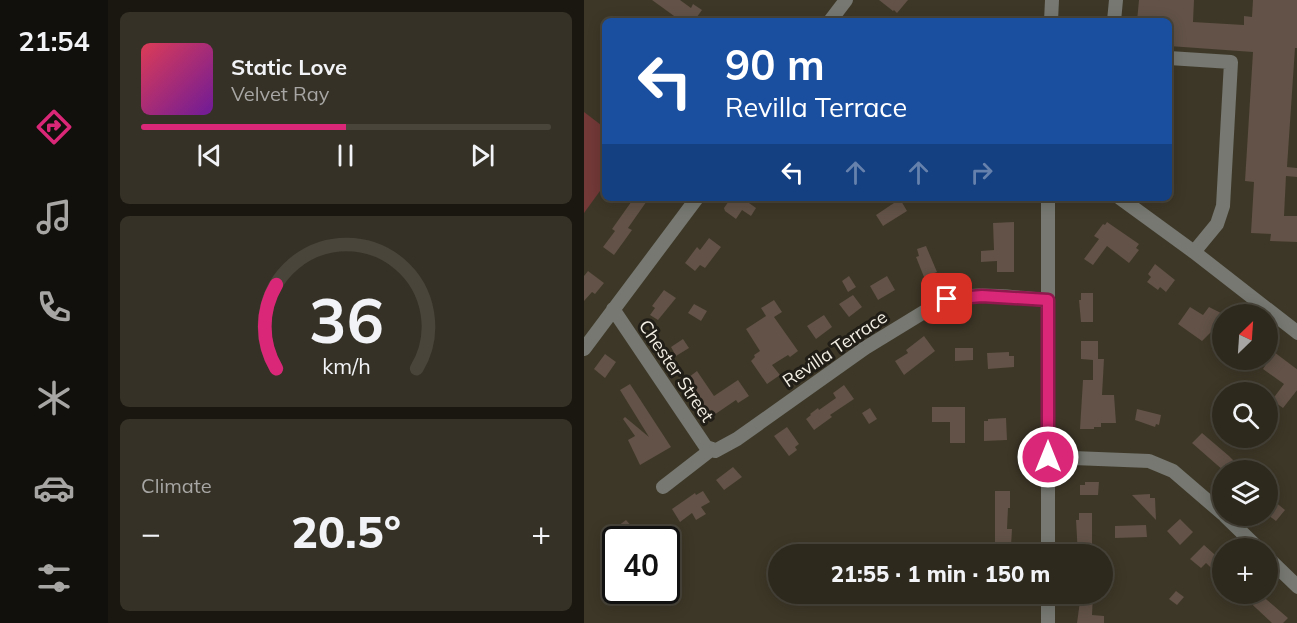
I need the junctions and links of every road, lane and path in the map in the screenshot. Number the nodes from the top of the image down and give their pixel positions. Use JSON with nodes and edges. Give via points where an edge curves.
{"nodes":[{"id":1,"x":846,"y":0,"type":"edge"},
{"id":2,"x":1052,"y":0,"type":"edge"},
{"id":3,"x":1116,"y":0,"type":"edge"},
{"id":4,"x":832,"y":18,"type":"edge"},
{"id":5,"x":1051,"y":18,"type":"edge"},
{"id":6,"x":1114,"y":18,"type":"edge"},
{"id":7,"x":1172,"y":58,"type":"edge"},
{"id":8,"x":695,"y":201,"type":"edge"},
{"id":9,"x":1048,"y":201,"type":"edge"},
{"id":10,"x":1124,"y":201,"type":"edge"},
{"id":11,"x":1194,"y":252,"type":"junction"},
{"id":12,"x":1048,"y":300,"type":"junction"},
{"id":13,"x":613,"y":309,"type":"junction"},
{"id":14,"x":1298,"y":333,"type":"edge"},
{"id":15,"x":584,"y":349,"type":"edge"},
{"id":16,"x":712,"y":449,"type":"junction"},
{"id":17,"x":1048,"y":457,"type":"junction"},
{"id":18,"x":663,"y":488,"type":"dead end"},
{"id":19,"x":1212,"y":505,"type":"edge"},
{"id":20,"x":1235,"y":526,"type":"edge"},
{"id":21,"x":1248,"y":538,"type":"edge"},
{"id":22,"x":1048,"y":544,"type":"edge"},
{"id":23,"x":1278,"y":568,"type":"edge"},
{"id":24,"x":1298,"y":587,"type":"edge"},
{"id":25,"x":1048,"y":604,"type":"edge"},
{"id":26,"x":1048,"y":623,"type":"edge"}],
"edges":[{"from":1,"to":4,"type":"street"},
{"from":2,"to":5,"type":"street"},
{"from":3,"to":6,"type":"street"},
{"from":7,"to":11,"type":"street","via":[[1231,62],[1223,206],[1217,224]]},
{"from":8,"to":13,"type":"street"},
{"from":9,"to":12,"type":"street"},
{"from":10,"to":11,"type":"street"},
{"from":11,"to":14,"type":"street"},
{"from":12,"to":16,"type":"street","name":"Revilla Terrace","via":[[982,296],[947,299],[865,348],[737,439]]},
{"from":12,"to":17,"type":"street"},
{"from":13,"to":15,"type":"street"},
{"from":13,"to":16,"type":"street","name":"Chester Street","via":[[706,447]]},
{"from":16,"to":18,"type":"street","name":"Revilla Terrace"},
{"from":17,"to":19,"type":"street","via":[[1149,461],[1173,471]]},
{"from":17,"to":22,"type":"street"},
{"from":20,"to":21,"type":"street"},
{"from":23,"to":24,"type":"street"},
{"from":25,"to":26,"type":"street"}]}
